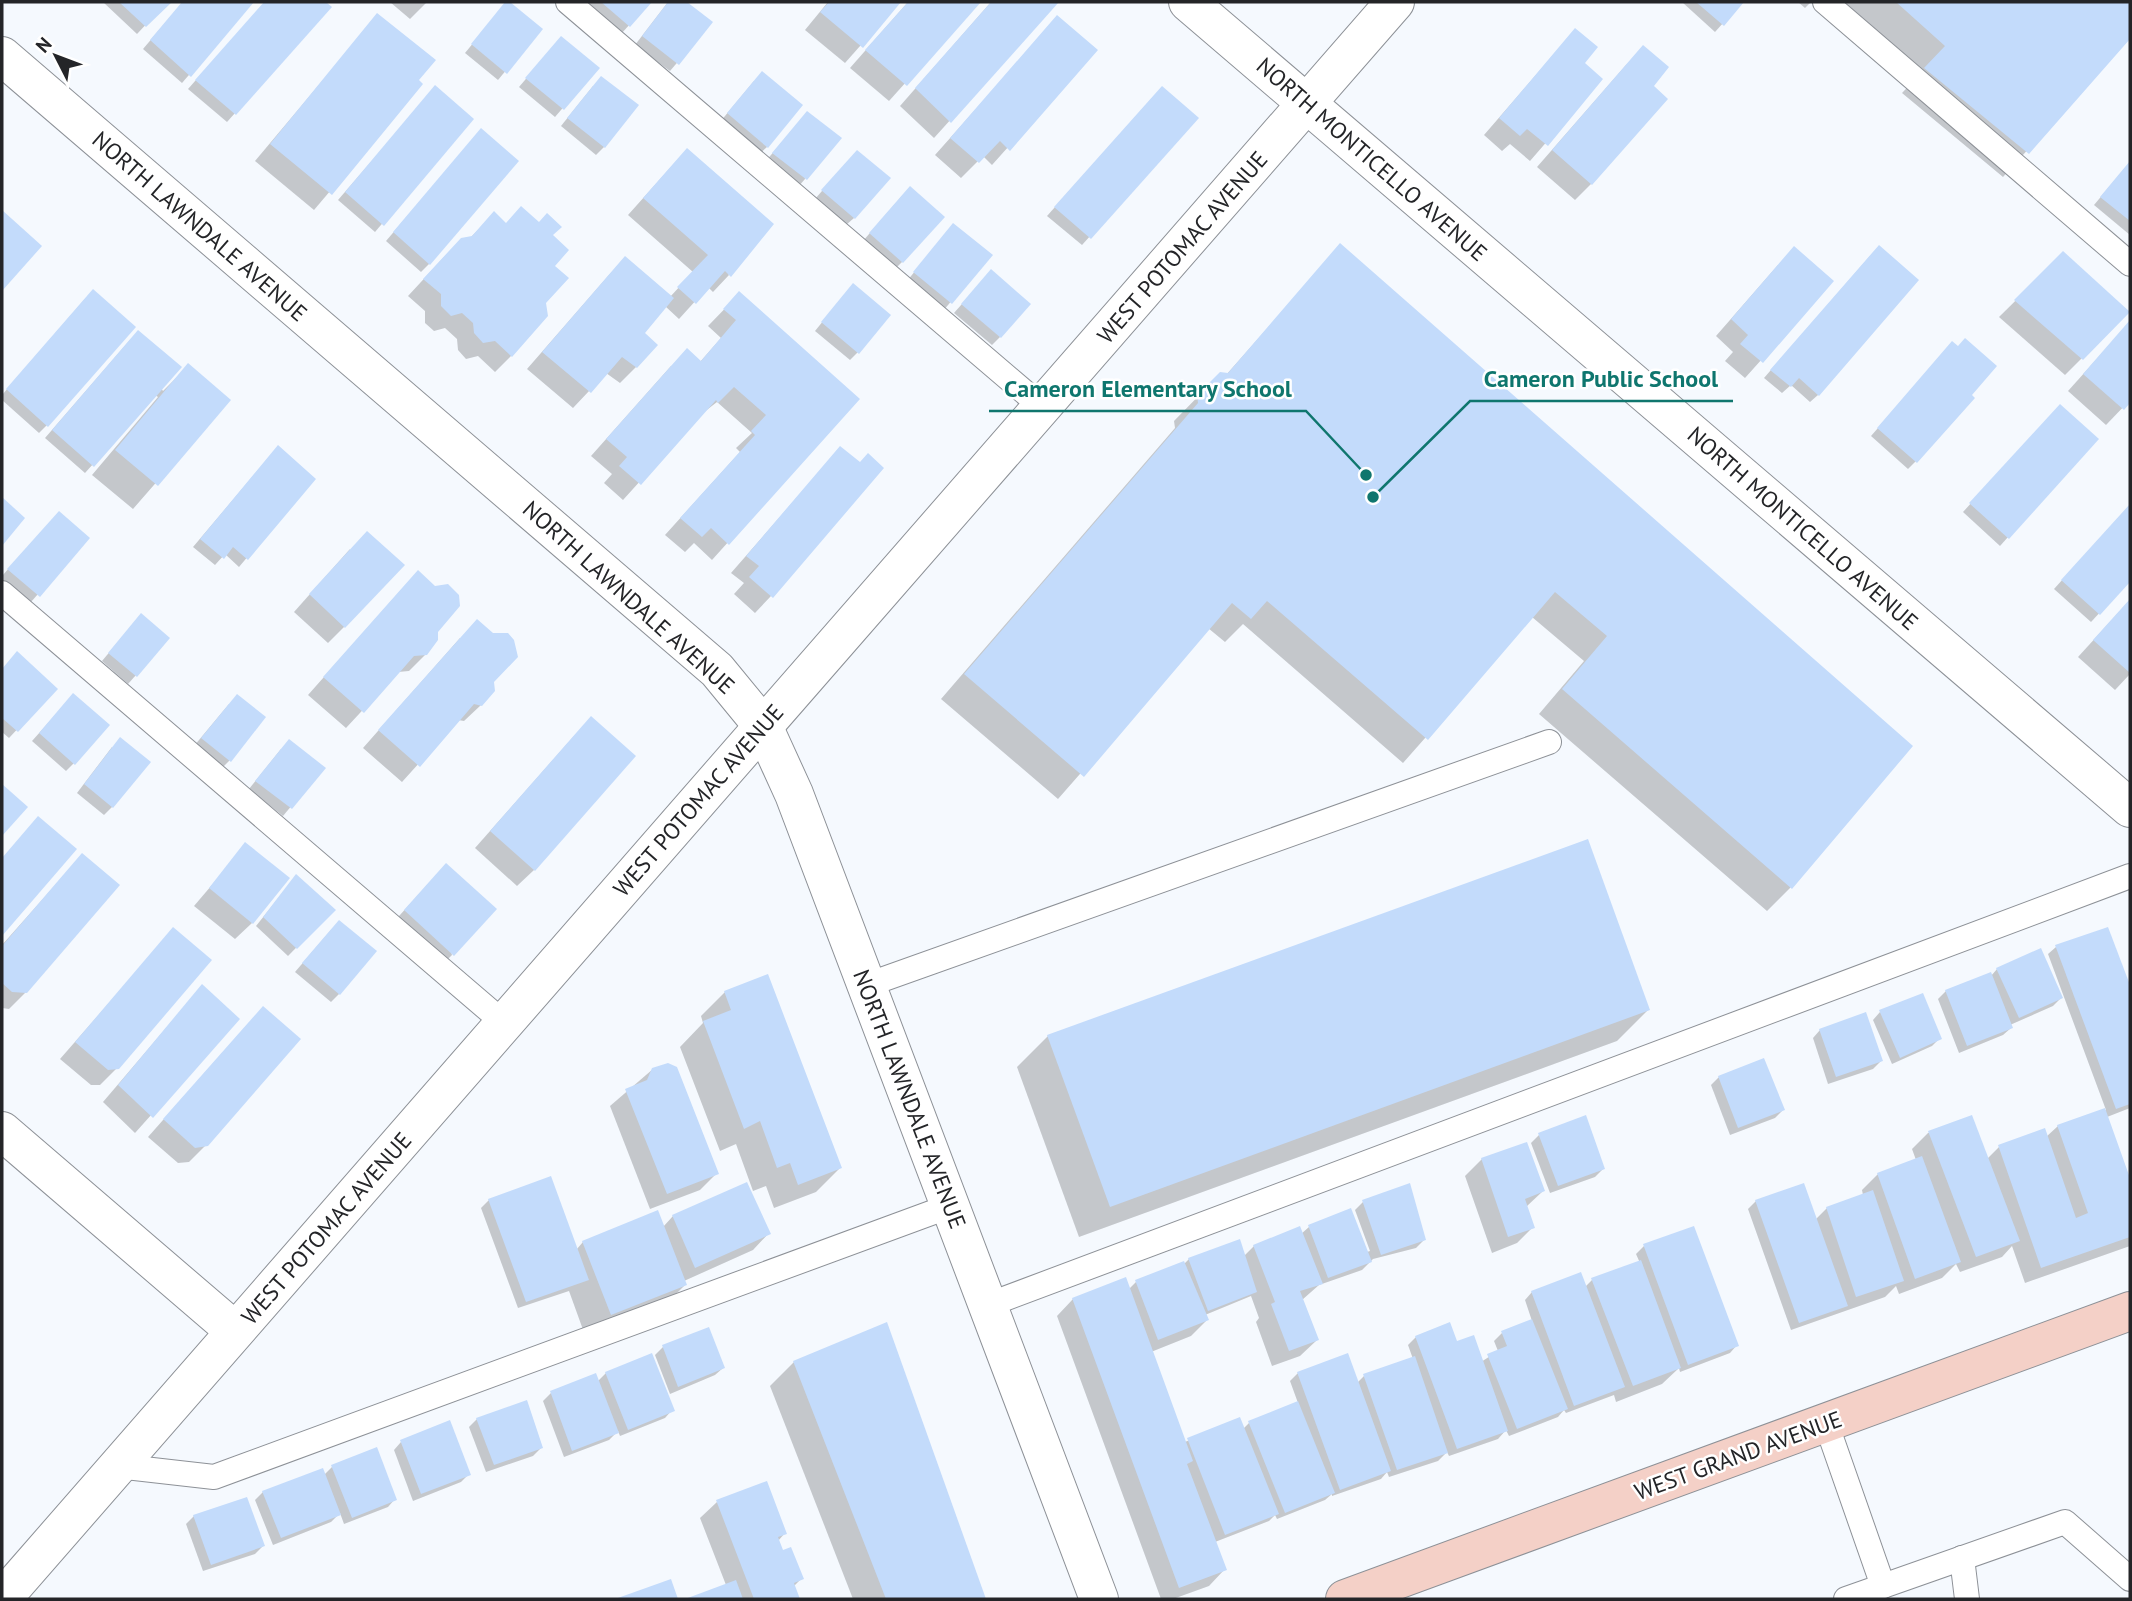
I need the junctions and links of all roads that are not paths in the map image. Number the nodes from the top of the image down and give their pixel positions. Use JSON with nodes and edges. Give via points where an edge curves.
{"nodes":[{"id":1,"x":568,"y":2,"type":"edge"},
{"id":2,"x":1188,"y":2,"type":"edge"},
{"id":3,"x":1395,"y":2,"type":"edge"},
{"id":4,"x":1825,"y":2,"type":"edge"},
{"id":5,"x":2,"y":56,"type":"edge"},
{"id":6,"x":1306,"y":103,"type":"junction"},
{"id":7,"x":2130,"y":264,"type":"edge"},
{"id":8,"x":1042,"y":407,"type":"junction"},
{"id":9,"x":2,"y":593,"type":"edge"},
{"id":10,"x":764,"y":726,"type":"junction"},
{"id":11,"x":1549,"y":742,"type":"dead end"},
{"id":12,"x":2130,"y":808,"type":"edge"},
{"id":13,"x":2130,"y":876,"type":"edge"},
{"id":14,"x":867,"y":985,"type":"junction"},
{"id":15,"x":504,"y":1023,"type":"junction"},
{"id":16,"x":2,"y":1131,"type":"edge"},
{"id":17,"x":950,"y":1206,"type":"junction"},
{"id":18,"x":988,"y":1305,"type":"junction"},
{"id":19,"x":2130,"y":1311,"type":"edge"},
{"id":20,"x":235,"y":1331,"type":"junction"},
{"id":21,"x":1826,"y":1423,"type":"junction"},
{"id":22,"x":117,"y":1466,"type":"junction"},
{"id":23,"x":1962,"y":1558,"type":"junction"},
{"id":24,"x":2130,"y":1580,"type":"edge"},
{"id":25,"x":1883,"y":1586,"type":"junction"},
{"id":26,"x":2,"y":1599,"type":"edge"},
{"id":27,"x":1099,"y":1599,"type":"edge"},
{"id":28,"x":1345,"y":1599,"type":"edge"},
{"id":29,"x":1846,"y":1599,"type":"edge"},
{"id":30,"x":1967,"y":1599,"type":"edge"}],
"edges":[{"from":1,"to":8,"type":"lane"},
{"from":2,"to":6,"type":"street","name":"NORTH MONTICELLO AVENUE"},
{"from":3,"to":6,"type":"street","name":"WEST POTOMAC AVENUE"},
{"from":4,"to":7,"type":"lane"},
{"from":5,"to":10,"type":"street","name":"NORTH LAWNDALE AVENUE","via":[[717,670]]},
{"from":6,"to":8,"type":"street","name":"WEST POTOMAC AVENUE"},
{"from":6,"to":12,"type":"street","name":"NORTH MONTICELLO AVENUE"},
{"from":8,"to":10,"type":"street","name":"WEST POTOMAC AVENUE"},
{"from":9,"to":15,"type":"lane"},
{"from":10,"to":14,"type":"street","name":"NORTH LAWNDALE AVENUE"},
{"from":10,"to":15,"type":"street","name":"WEST POTOMAC AVENUE"},
{"from":11,"to":14,"type":"lane"},
{"from":13,"to":18,"type":"lane"},
{"from":14,"to":17,"type":"street","name":"NORTH LAWNDALE AVENUE"},
{"from":15,"to":20,"type":"street","name":"WEST POTOMAC AVENUE"},
{"from":16,"to":20,"type":"street"},
{"from":17,"to":18,"type":"street","name":"NORTH LAWNDALE AVENUE"},
{"from":17,"to":22,"type":"lane","via":[[214,1476]]},
{"from":18,"to":27,"type":"street","name":"NORTH LAWNDALE AVENUE"},
{"from":19,"to":21,"type":"main road","name":"WEST GRAND AVENUE"},
{"from":20,"to":22,"type":"street","name":"WEST POTOMAC AVENUE"},
{"from":21,"to":25,"type":"lane"},
{"from":21,"to":28,"type":"main road","name":"WEST GRAND AVENUE"},
{"from":22,"to":26,"type":"street","name":"WEST POTOMAC AVENUE"},
{"from":23,"to":24,"type":"lane","via":[[2065,1522]]},
{"from":23,"to":25,"type":"lane"},
{"from":23,"to":30,"type":"lane"},
{"from":25,"to":29,"type":"lane"}]}
